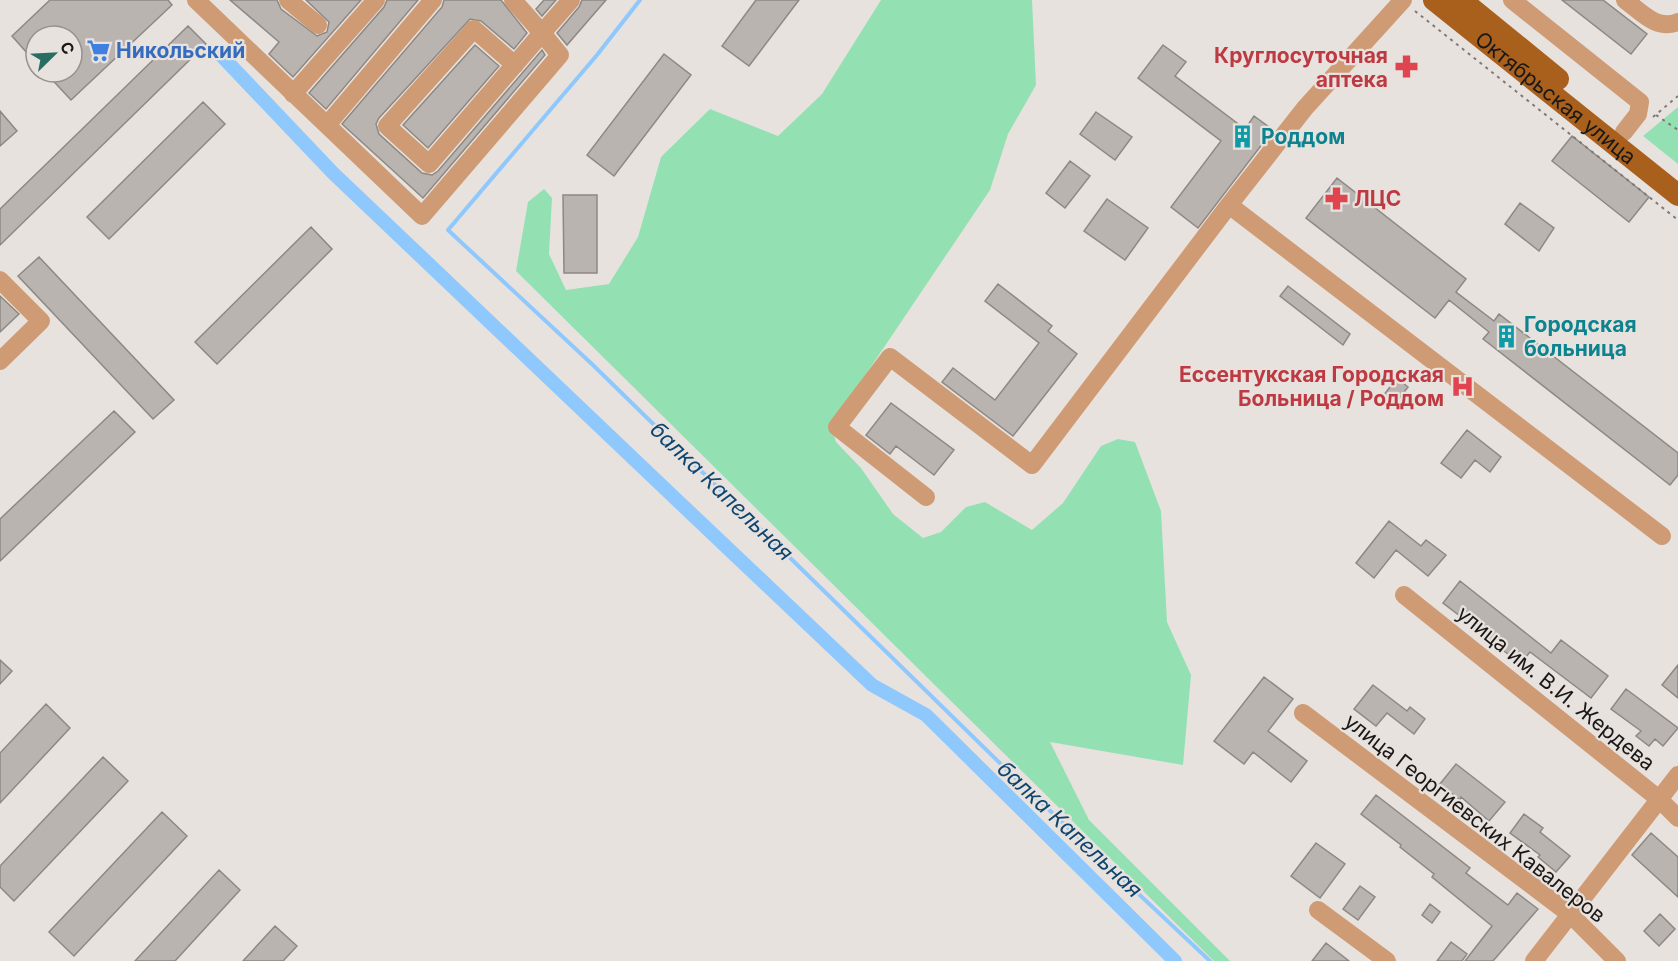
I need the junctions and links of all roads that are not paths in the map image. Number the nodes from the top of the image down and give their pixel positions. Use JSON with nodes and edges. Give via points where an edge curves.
{"nodes":[{"id":1,"x":196,"y":0,"type":"edge"},
{"id":2,"x":288,"y":0,"type":"edge"},
{"id":3,"x":376,"y":0,"type":"edge"},
{"id":4,"x":433,"y":0,"type":"edge"},
{"id":5,"x":571,"y":0,"type":"edge"},
{"id":6,"x":1403,"y":0,"type":"edge"},
{"id":7,"x":1434,"y":0,"type":"edge"},
{"id":8,"x":1461,"y":0,"type":"edge"},
{"id":9,"x":1512,"y":0,"type":"edge"},
{"id":10,"x":1625,"y":0,"type":"edge"},
{"id":11,"x":523,"y":4,"type":"edge"},
{"id":12,"x":1678,"y":22,"type":"edge"},
{"id":13,"x":318,"y":25,"type":"dead end"},
{"id":14,"x":542,"y":33,"type":"junction"},
{"id":15,"x":515,"y":65,"type":"junction"},
{"id":16,"x":293,"y":94,"type":"junction"},
{"id":17,"x":327,"y":125,"type":"junction"},
{"id":18,"x":1624,"y":132,"type":"junction"},
{"id":19,"x":1678,"y":176,"type":"edge"},
{"id":20,"x":1678,"y":195,"type":"edge"},
{"id":21,"x":1229,"y":205,"type":"junction"},
{"id":22,"x":0,"y":280,"type":"edge"},
{"id":23,"x":0,"y":361,"type":"edge"},
{"id":24,"x":926,"y":497,"type":"dead end"},
{"id":25,"x":1662,"y":536,"type":"dead end"},
{"id":26,"x":1404,"y":595,"type":"dead end"},
{"id":27,"x":1303,"y":713,"type":"dead end"},
{"id":28,"x":1678,"y":775,"type":"edge"},
{"id":29,"x":1659,"y":799,"type":"junction"},
{"id":30,"x":1678,"y":818,"type":"edge"},
{"id":31,"x":1318,"y":910,"type":"dead end"},
{"id":32,"x":1570,"y":915,"type":"junction"},
{"id":33,"x":1387,"y":961,"type":"edge"},
{"id":34,"x":1534,"y":961,"type":"edge"},
{"id":35,"x":1617,"y":961,"type":"edge"}],
"edges":[{"from":1,"to":16,"type":"street"},
{"from":2,"to":13,"type":"street"},
{"from":3,"to":16,"type":"street"},
{"from":4,"to":17,"type":"street"},
{"from":5,"to":14,"type":"street"},
{"from":6,"to":21,"type":"street","via":[[1305,108]]},
{"from":7,"to":20,"type":"main road","name":"Октябрьская улица"},
{"from":8,"to":18,"type":"main road","name":"Октябрьская улица"},
{"from":9,"to":18,"type":"street","via":[[1640,102],[1638,114]]},
{"from":10,"to":12,"type":"street","via":[[1654,22],[1665,26]]},
{"from":11,"to":14,"type":"street"},
{"from":14,"to":15,"type":"street"},
{"from":14,"to":17,"type":"street","via":[[560,55],[422,216]]},
{"from":15,"to":15,"type":"street","via":[[429,164],[387,126],[474,29]]},
{"from":16,"to":17,"type":"street"},
{"from":18,"to":19,"type":"main road","name":"Октябрьская улица"},
{"from":21,"to":24,"type":"street","via":[[1032,465],[890,357],[837,428]]},
{"from":21,"to":25,"type":"street"},
{"from":22,"to":23,"type":"street","via":[[41,321]]},
{"from":26,"to":29,"type":"street","name":"улица им. В.И. Жердева"},
{"from":27,"to":32,"type":"street","name":"улица Георгиевских Кавалеров"},
{"from":28,"to":29,"type":"street"},
{"from":29,"to":30,"type":"street","name":"улица им. В.И. Жердева"},
{"from":29,"to":32,"type":"street"},
{"from":31,"to":33,"type":"street"},
{"from":32,"to":34,"type":"street"},
{"from":32,"to":35,"type":"street","name":"улица Георгиевских Кавалеров"}]}
